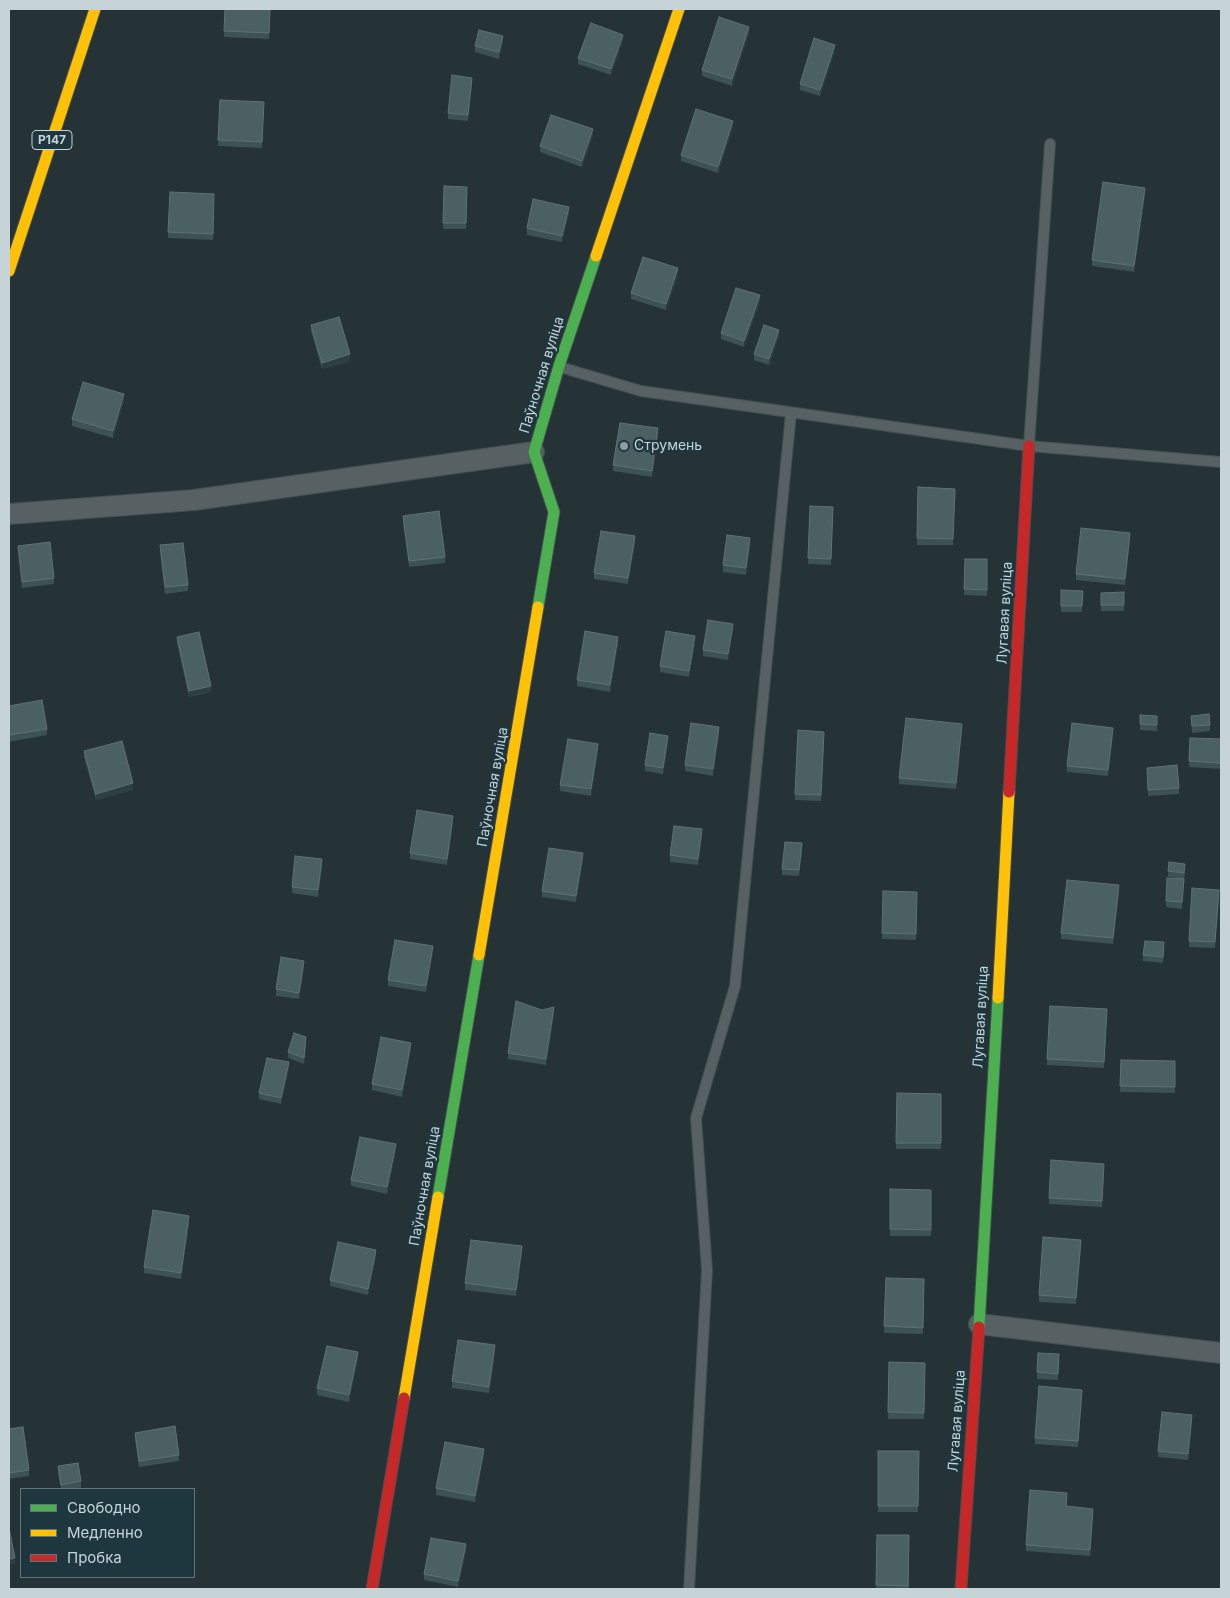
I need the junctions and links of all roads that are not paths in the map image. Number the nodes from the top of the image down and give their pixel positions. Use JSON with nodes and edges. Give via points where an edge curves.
{"nodes":[{"id":1,"x":95,"y":9,"type":"edge"},
{"id":2,"x":679,"y":9,"type":"edge"},
{"id":3,"x":1050,"y":144,"type":"dead end"},
{"id":4,"x":9,"y":271,"type":"edge"},
{"id":5,"x":559,"y":366,"type":"junction"},
{"id":6,"x":791,"y":413,"type":"junction"},
{"id":7,"x":1029,"y":446,"type":"junction"},
{"id":8,"x":534,"y":452,"type":"junction"},
{"id":9,"x":1221,"y":462,"type":"edge"},
{"id":10,"x":9,"y":514,"type":"edge"},
{"id":11,"x":979,"y":1324,"type":"junction"},
{"id":12,"x":1221,"y":1353,"type":"edge"},
{"id":13,"x":372,"y":1589,"type":"edge"},
{"id":14,"x":689,"y":1589,"type":"edge"},
{"id":15,"x":961,"y":1589,"type":"edge"}],
"edges":[{"from":1,"to":4,"type":"street","number":"Р147"},
{"from":2,"to":5,"type":"street","name":"Паўночная вуліца"},
{"from":3,"to":7,"type":"lane"},
{"from":5,"to":6,"type":"lane","via":[[641,391]]},
{"from":5,"to":8,"type":"street","name":"Паўночная вуліца"},
{"from":6,"to":7,"type":"lane"},
{"from":6,"to":14,"type":"lane","via":[[735,986],[696,1118],[707,1270]]},
{"from":7,"to":9,"type":"lane"},
{"from":7,"to":11,"type":"street","name":"Лугавая вуліца"},
{"from":8,"to":10,"type":"street","via":[[194,500]]},
{"from":8,"to":13,"type":"street","name":"Паўночная вуліца","via":[[554,512]]},
{"from":11,"to":12,"type":"street"},
{"from":11,"to":15,"type":"street","name":"Лугавая вуліца"}]}
